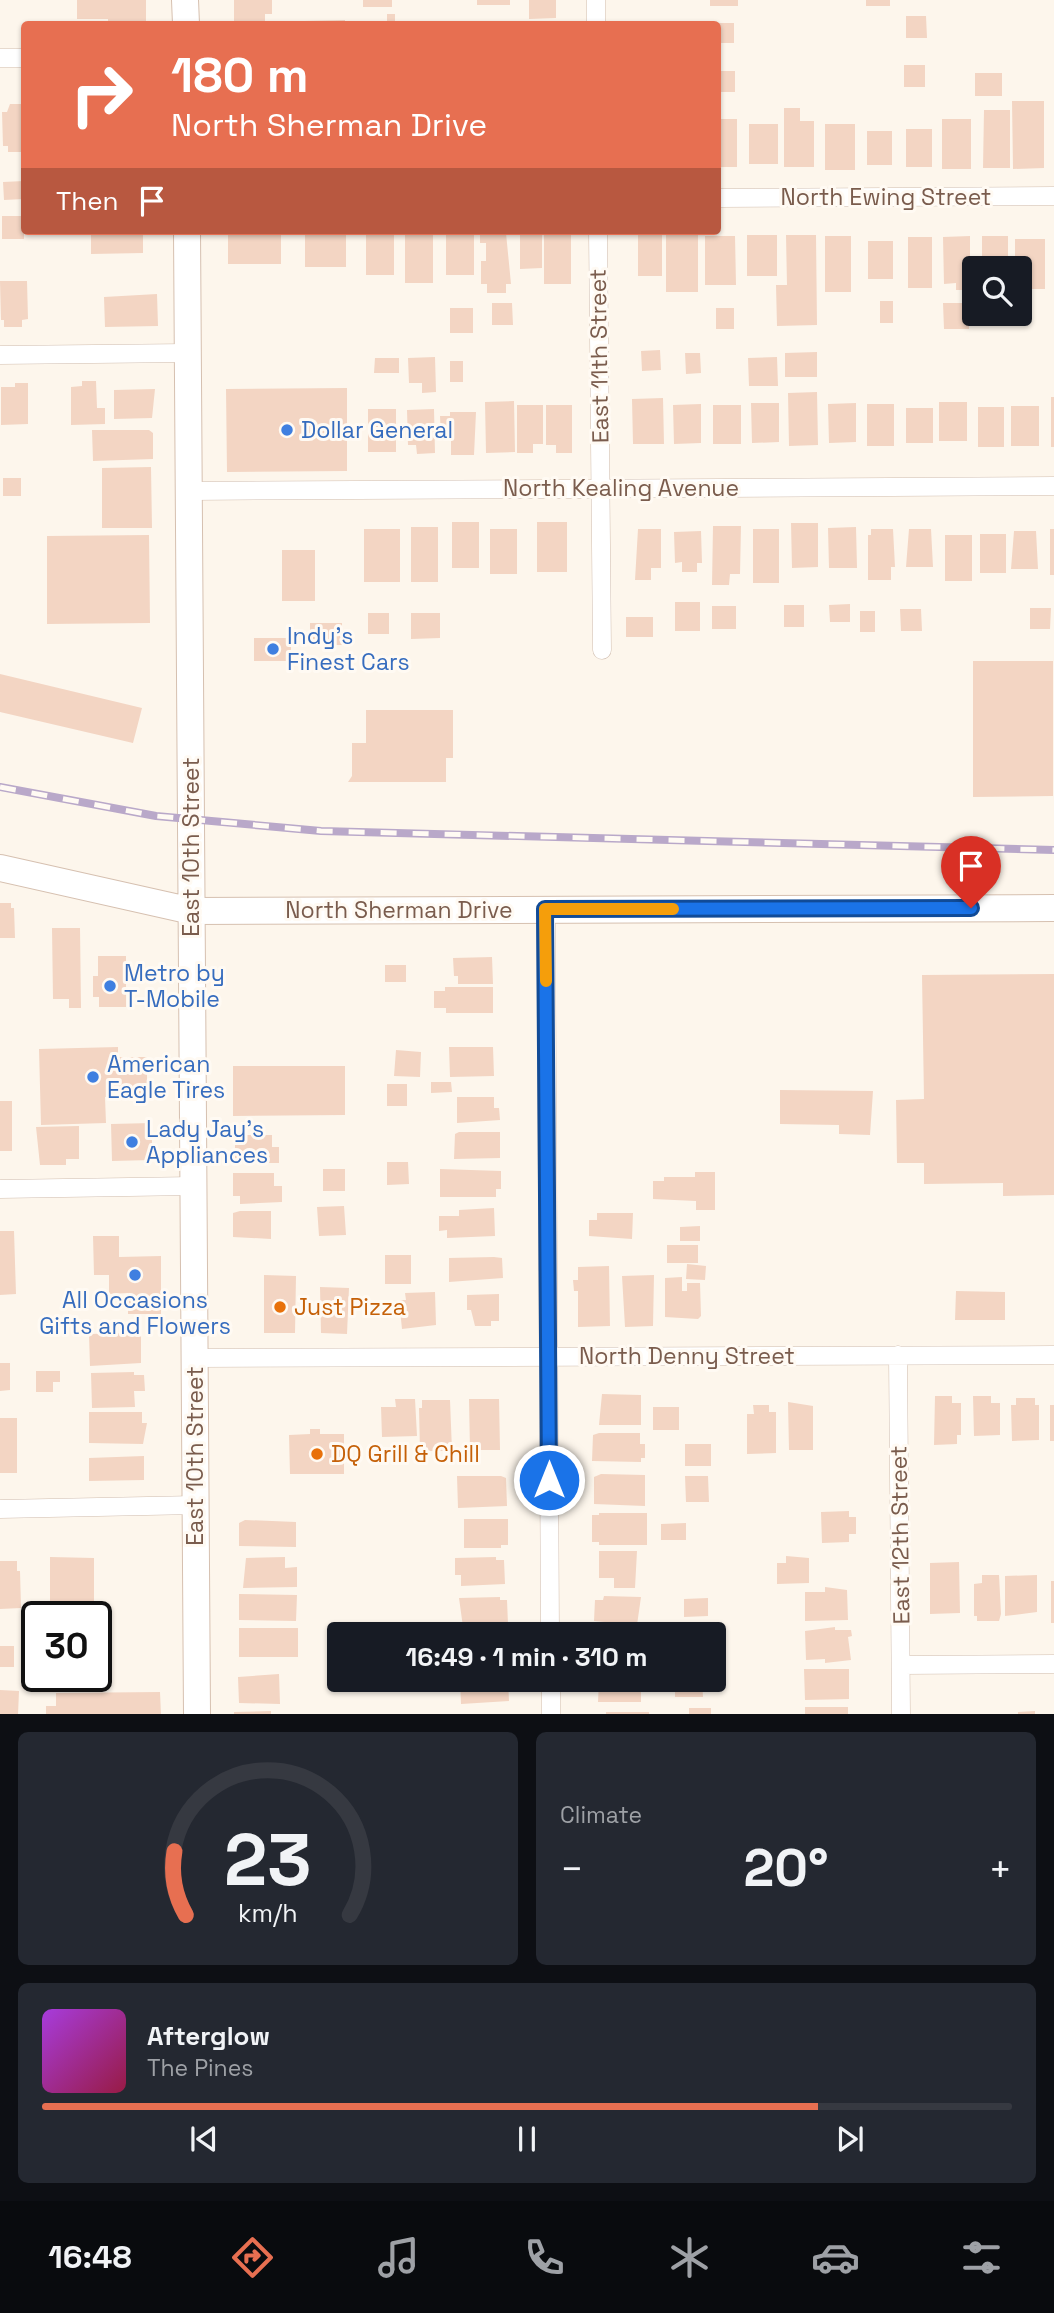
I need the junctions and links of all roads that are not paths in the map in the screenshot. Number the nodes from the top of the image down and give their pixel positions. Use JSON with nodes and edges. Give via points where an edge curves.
{"nodes":[{"id":1,"x":185,"y":0,"type":"edge"},
{"id":2,"x":596,"y":0,"type":"edge"},
{"id":3,"x":186,"y":21,"type":"edge"},
{"id":4,"x":596,"y":21,"type":"edge"},
{"id":5,"x":0,"y":58,"type":"edge"},
{"id":6,"x":21,"y":58,"type":"edge"},
{"id":7,"x":1054,"y":196,"type":"edge"},
{"id":8,"x":721,"y":198,"type":"edge"},
{"id":9,"x":187,"y":235,"type":"edge"},
{"id":10,"x":598,"y":235,"type":"edge"},
{"id":11,"x":187,"y":353,"type":"junction"},
{"id":12,"x":0,"y":355,"type":"edge"},
{"id":13,"x":1054,"y":485,"type":"edge"},
{"id":14,"x":600,"y":488,"type":"junction"},
{"id":15,"x":188,"y":491,"type":"junction"},
{"id":16,"x":602,"y":650,"type":"dead end"},
{"id":17,"x":0,"y":869,"type":"edge"},
{"id":18,"x":1054,"y":908,"type":"edge"},
{"id":19,"x":545,"y":909,"type":"junction"},
{"id":20,"x":192,"y":911,"type":"junction"},
{"id":21,"x":193,"y":1186,"type":"junction"},
{"id":22,"x":0,"y":1189,"type":"edge"},
{"id":23,"x":898,"y":1355,"type":"junction"},
{"id":24,"x":1054,"y":1355,"type":"edge"},
{"id":25,"x":549,"y":1357,"type":"junction"},
{"id":26,"x":195,"y":1358,"type":"junction"},
{"id":27,"x":196,"y":1505,"type":"junction"},
{"id":28,"x":0,"y":1509,"type":"edge"},
{"id":29,"x":551,"y":1622,"type":"edge"},
{"id":30,"x":1054,"y":1664,"type":"edge"},
{"id":31,"x":901,"y":1665,"type":"junction"},
{"id":32,"x":551,"y":1692,"type":"edge"},
{"id":33,"x":197,"y":1714,"type":"edge"},
{"id":34,"x":551,"y":1714,"type":"edge"},
{"id":35,"x":901,"y":1714,"type":"edge"}],
"edges":[{"from":1,"to":3,"type":"main road"},
{"from":2,"to":4,"type":"street"},
{"from":5,"to":6,"type":"street"},
{"from":7,"to":8,"type":"street","name":"North Ewing Street"},
{"from":9,"to":11,"type":"main road","name":"East 10th Street"},
{"from":10,"to":14,"type":"street","name":"East 11th Street"},
{"from":11,"to":12,"type":"street"},
{"from":11,"to":15,"type":"main road","name":"East 10th Street"},
{"from":13,"to":14,"type":"street","name":"North Kealing Avenue"},
{"from":14,"to":15,"type":"street","name":"North Kealing Avenue"},
{"from":14,"to":16,"type":"street","name":"East 11th Street"},
{"from":15,"to":20,"type":"main road","name":"East 10th Street"},
{"from":17,"to":20,"type":"main road","name":"North Sherman Drive"},
{"from":18,"to":19,"type":"main road","name":"North Sherman Drive"},
{"from":19,"to":20,"type":"main road","name":"North Sherman Drive"},
{"from":19,"to":25,"type":"street"},
{"from":20,"to":21,"type":"main road","name":"East 10th Street"},
{"from":21,"to":22,"type":"street"},
{"from":21,"to":26,"type":"main road","name":"East 10th Street"},
{"from":23,"to":24,"type":"street","name":"North Denny Street"},
{"from":23,"to":25,"type":"street","name":"North Denny Street"},
{"from":23,"to":31,"type":"street","name":"East 12th Street"},
{"from":25,"to":26,"type":"street","name":"North Denny Street"},
{"from":25,"to":29,"type":"street"},
{"from":26,"to":27,"type":"main road","name":"East 10th Street"},
{"from":27,"to":28,"type":"street"},
{"from":27,"to":33,"type":"main road","name":"East 10th Street"},
{"from":30,"to":31,"type":"street"},
{"from":31,"to":35,"type":"street","name":"East 12th Street"},
{"from":32,"to":34,"type":"street"}]}
